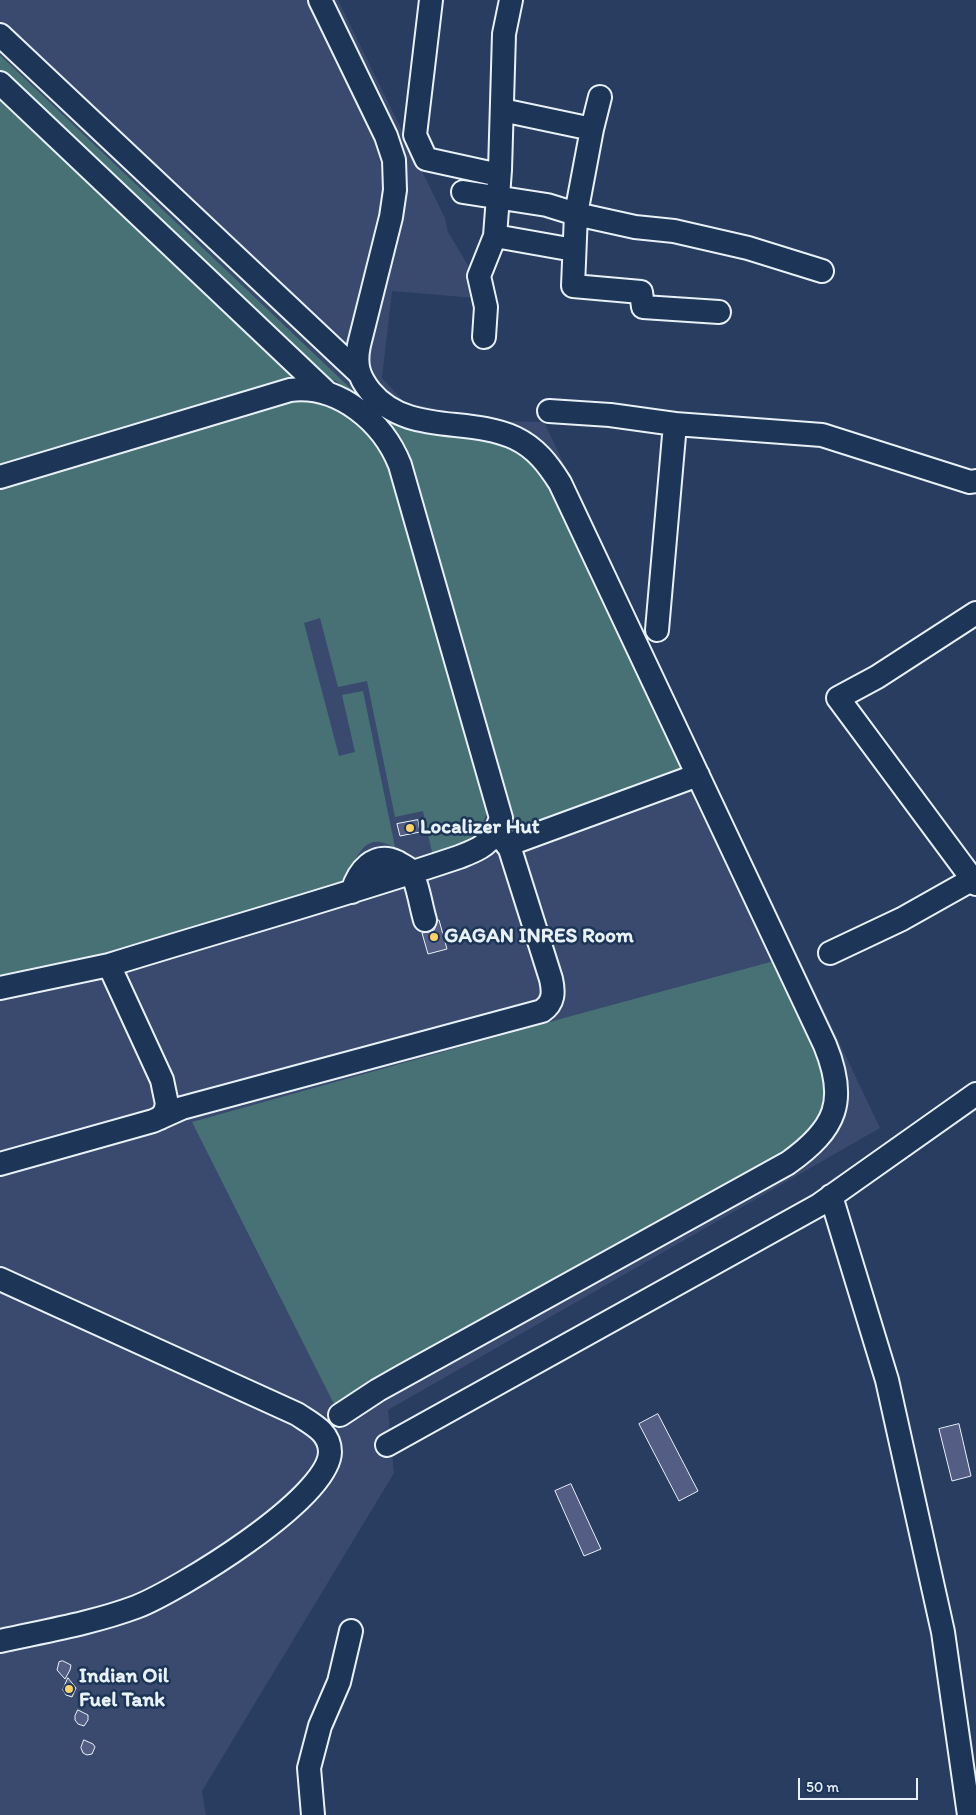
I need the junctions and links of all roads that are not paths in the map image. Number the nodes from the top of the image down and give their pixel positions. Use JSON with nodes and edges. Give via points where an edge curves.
{"nodes":[{"id":1,"x":320,"y":0,"type":"edge"},
{"id":2,"x":431,"y":0,"type":"edge"},
{"id":3,"x":511,"y":0,"type":"edge"},
{"id":4,"x":0,"y":35,"type":"edge"},
{"id":5,"x":0,"y":82,"type":"edge"},
{"id":6,"x":600,"y":97,"type":"dead end"},
{"id":7,"x":502,"y":110,"type":"junction"},
{"id":8,"x":592,"y":129,"type":"junction"},
{"id":9,"x":499,"y":186,"type":"junction"},
{"id":10,"x":463,"y":192,"type":"dead end"},
{"id":11,"x":576,"y":214,"type":"junction"},
{"id":12,"x":495,"y":236,"type":"junction"},
{"id":13,"x":574,"y":250,"type":"junction"},
{"id":14,"x":822,"y":271,"type":"dead end"},
{"id":15,"x":719,"y":312,"type":"dead end"},
{"id":16,"x":484,"y":337,"type":"dead end"},
{"id":17,"x":358,"y":372,"type":"junction"},
{"id":18,"x":327,"y":393,"type":"junction"},
{"id":19,"x":549,"y":411,"type":"dead end"},
{"id":20,"x":675,"y":424,"type":"junction"},
{"id":21,"x":0,"y":477,"type":"edge"},
{"id":22,"x":976,"y":481,"type":"edge"},
{"id":23,"x":976,"y":613,"type":"edge"},
{"id":24,"x":658,"y":630,"type":"dead end"},
{"id":25,"x":698,"y":775,"type":"junction"},
{"id":26,"x":501,"y":839,"type":"junction"},
{"id":27,"x":412,"y":873,"type":"junction"},
{"id":28,"x":974,"y":882,"type":"edge"},
{"id":29,"x":425,"y":920,"type":"dead end"},
{"id":30,"x":830,"y":953,"type":"dead end"},
{"id":31,"x":108,"y":965,"type":"junction"},
{"id":32,"x":0,"y":988,"type":"edge"},
{"id":33,"x":976,"y":1094,"type":"edge"},
{"id":34,"x":160,"y":1118,"type":"junction"},
{"id":35,"x":0,"y":1164,"type":"edge"},
{"id":36,"x":831,"y":1196,"type":"junction"},
{"id":37,"x":0,"y":1279,"type":"edge"},
{"id":38,"x":340,"y":1415,"type":"dead end"},
{"id":39,"x":387,"y":1445,"type":"dead end"},
{"id":40,"x":351,"y":1631,"type":"dead end"},
{"id":41,"x":0,"y":1641,"type":"edge"},
{"id":42,"x":313,"y":1815,"type":"edge"},
{"id":43,"x":970,"y":1815,"type":"edge"}],
"edges":[{"from":1,"to":17,"type":"street","via":[[386,136],[394,160],[395,190],[391,217],[359,345]]},
{"from":2,"to":9,"type":"street","via":[[415,134],[426,158]]},
{"from":3,"to":7,"type":"street","via":[[504,34]]},
{"from":4,"to":17,"type":"street"},
{"from":5,"to":18,"type":"street"},
{"from":6,"to":8,"type":"street"},
{"from":7,"to":8,"type":"street"},
{"from":7,"to":9,"type":"street"},
{"from":8,"to":11,"type":"street"},
{"from":9,"to":10,"type":"street"},
{"from":9,"to":11,"type":"street"},
{"from":9,"to":12,"type":"street"},
{"from":11,"to":13,"type":"street"},
{"from":11,"to":14,"type":"street","via":[[635,227],[674,230]]},
{"from":12,"to":13,"type":"street"},
{"from":12,"to":16,"type":"street","via":[[479,276],[486,307]]},
{"from":13,"to":15,"type":"street","via":[[573,286],[641,292],[643,307]]},
{"from":17,"to":25,"type":"street","via":[[373,394],[399,414],[503,434],[525,443],[547,462],[560,483]]},
{"from":18,"to":21,"type":"street","via":[[304,388],[281,392]]},
{"from":18,"to":26,"type":"street","via":[[348,403],[373,423],[391,445],[400,465],[501,818]]},
{"from":19,"to":20,"type":"street"},
{"from":20,"to":22,"type":"street","via":[[822,434],[970,482]]},
{"from":20,"to":24,"type":"street"},
{"from":23,"to":28,"type":"street","via":[[877,677],[838,698]]},
{"from":25,"to":26,"type":"street"},
{"from":25,"to":38,"type":"street","via":[[833,1064],[837,1097],[826,1128],[815,1142],[788,1163],[403,1376]]},
{"from":26,"to":27,"type":"street"},
{"from":26,"to":34,"type":"street","via":[[553,985],[553,997],[545,1009],[259,1086],[182,1108]]},
{"from":27,"to":29,"type":"street"},
{"from":27,"to":31,"type":"street"},
{"from":28,"to":30,"type":"street"},
{"from":31,"to":32,"type":"street"},
{"from":31,"to":34,"type":"street","via":[[162,1080],[167,1104]]},
{"from":33,"to":36,"type":"street"},
{"from":34,"to":35,"type":"street"},
{"from":36,"to":39,"type":"street"},
{"from":36,"to":43,"type":"street","via":[[894,1409],[943,1632]]},
{"from":37,"to":41,"type":"street","via":[[297,1414],[320,1429],[330,1454],[324,1471],[294,1504],[248,1541],[167,1593],[126,1610]]},
{"from":40,"to":42,"type":"street","via":[[339,1682],[320,1726],[309,1768]]}]}
